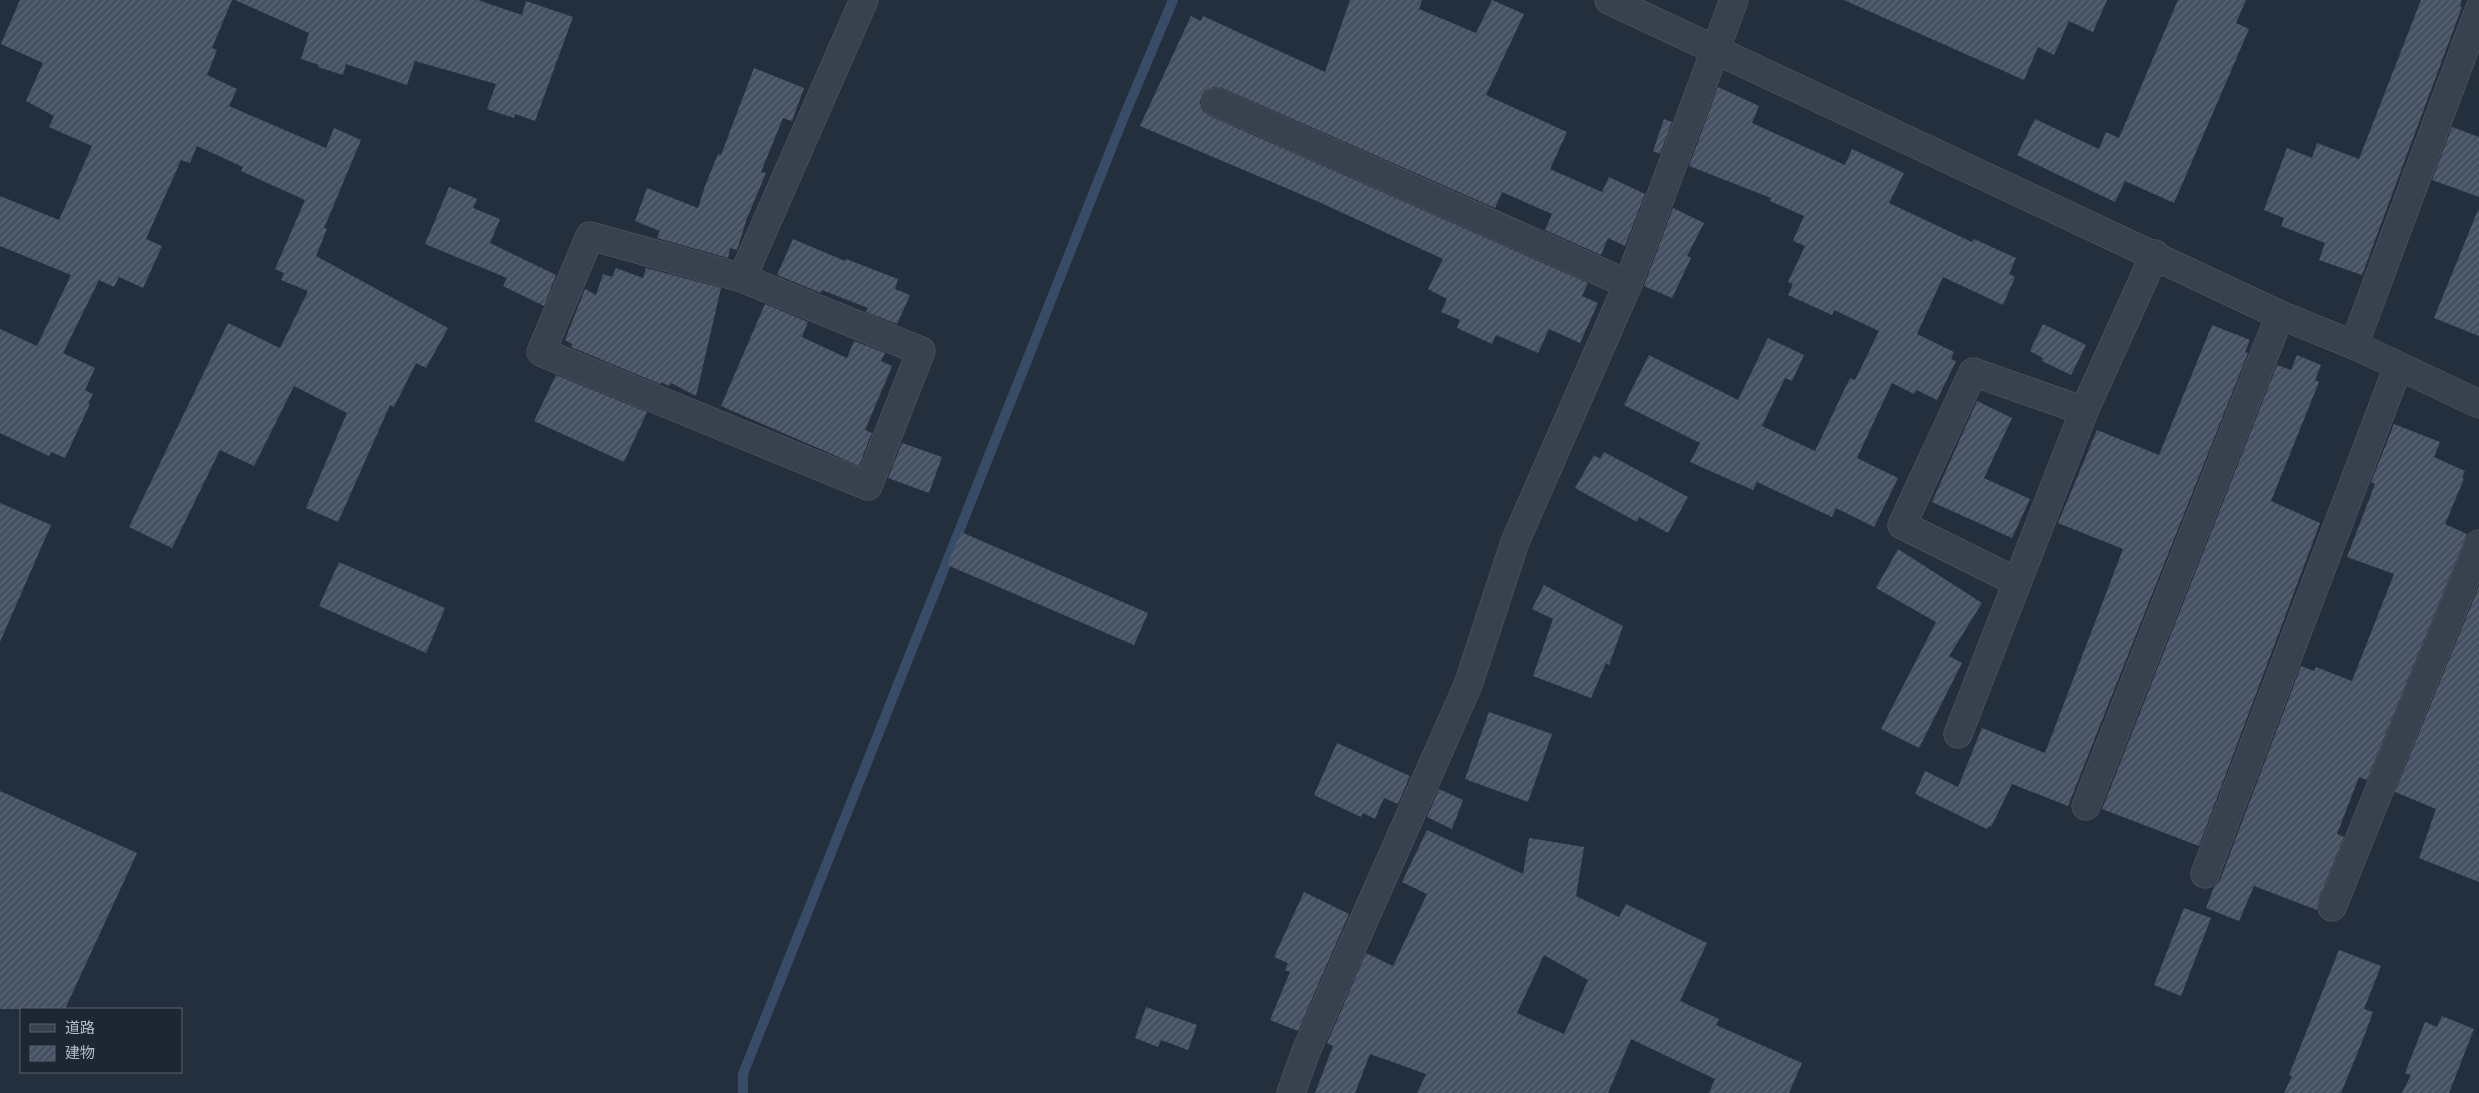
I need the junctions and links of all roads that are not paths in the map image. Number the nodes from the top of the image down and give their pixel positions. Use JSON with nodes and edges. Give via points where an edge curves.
{"nodes":[{"id":1,"x":864,"y":0,"type":"edge"},
{"id":2,"x":1609,"y":0,"type":"edge"},
{"id":3,"x":1734,"y":0,"type":"edge"},
{"id":4,"x":2479,"y":10,"type":"edge"},
{"id":5,"x":1714,"y":51,"type":"junction"},
{"id":6,"x":1216,"y":102,"type":"dead end"},
{"id":7,"x":2155,"y":254,"type":"junction"},
{"id":8,"x":742,"y":278,"type":"junction"},
{"id":9,"x":1628,"y":284,"type":"junction"},
{"id":10,"x":2280,"y":315,"type":"junction"},
{"id":11,"x":2354,"y":345,"type":"junction"},
{"id":12,"x":2398,"y":367,"type":"junction"},
{"id":13,"x":2479,"y":404,"type":"edge"},
{"id":14,"x":2084,"y":410,"type":"junction"},
{"id":15,"x":2479,"y":544,"type":"edge"},
{"id":16,"x":2017,"y":582,"type":"junction"},
{"id":17,"x":1958,"y":734,"type":"dead end"},
{"id":18,"x":2086,"y":806,"type":"dead end"},
{"id":19,"x":2205,"y":874,"type":"dead end"},
{"id":20,"x":2332,"y":907,"type":"dead end"},
{"id":21,"x":1291,"y":1093,"type":"edge"}],
"edges":[{"from":1,"to":8,"type":"street"},
{"from":2,"to":5,"type":"street"},
{"from":3,"to":5,"type":"street"},
{"from":4,"to":11,"type":"street"},
{"from":5,"to":7,"type":"street"},
{"from":5,"to":9,"type":"street"},
{"from":6,"to":9,"type":"street"},
{"from":7,"to":10,"type":"street"},
{"from":7,"to":14,"type":"street"},
{"from":8,"to":8,"type":"street","via":[[590,236],[541,352],[868,486],[921,351]]},
{"from":9,"to":21,"type":"street","via":[[1514,542],[1468,685],[1306,1050]]},
{"from":10,"to":11,"type":"street"},
{"from":10,"to":18,"type":"street"},
{"from":11,"to":12,"type":"street"},
{"from":12,"to":13,"type":"street"},
{"from":12,"to":19,"type":"street"},
{"from":14,"to":16,"type":"street"},
{"from":14,"to":16,"type":"street","via":[[1973,372],[1902,525]]},
{"from":15,"to":20,"type":"street"},
{"from":16,"to":17,"type":"street"}]}
